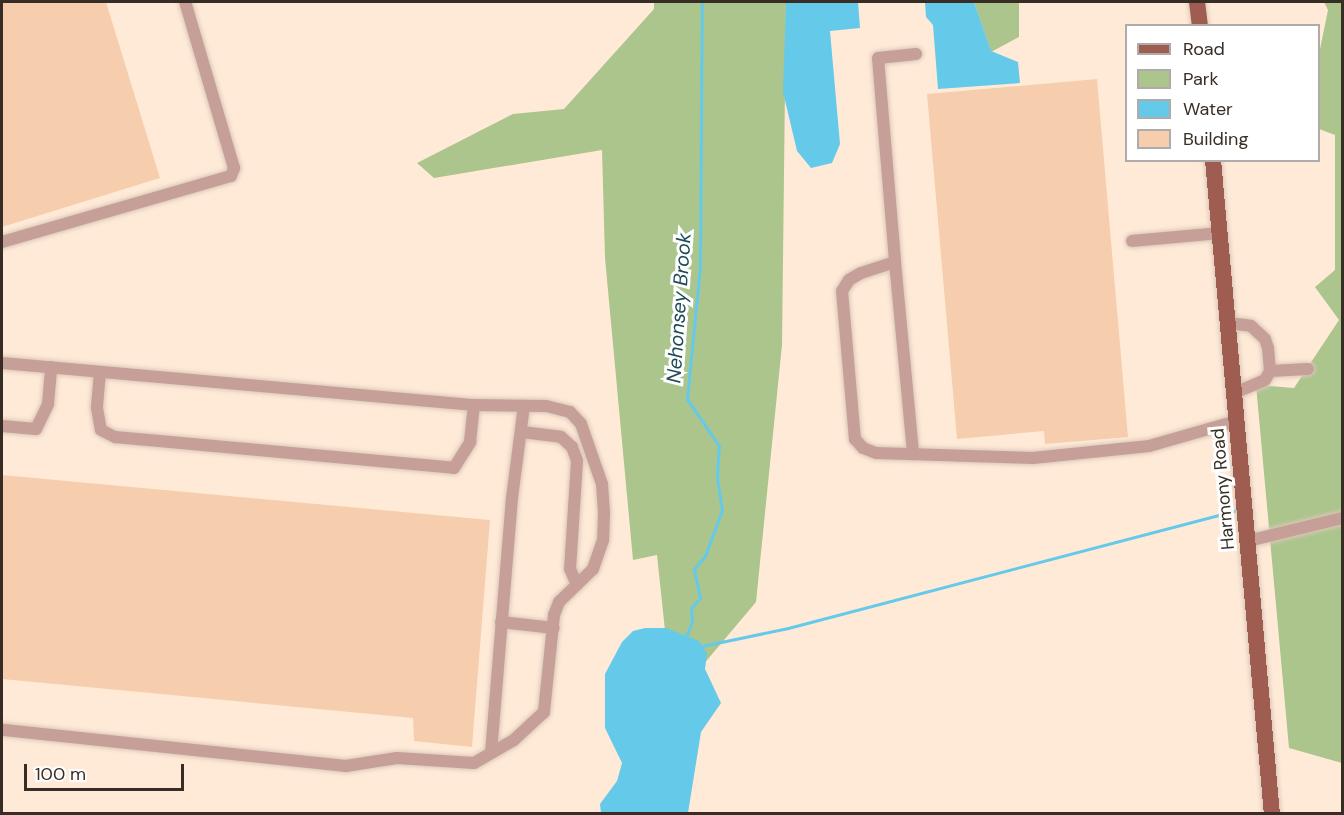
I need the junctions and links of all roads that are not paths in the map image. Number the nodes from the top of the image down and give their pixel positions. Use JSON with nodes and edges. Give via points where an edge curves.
{"nodes":[{"id":1,"x":185,"y":2,"type":"edge"},
{"id":2,"x":1197,"y":2,"type":"edge"},
{"id":3,"x":1200,"y":24,"type":"edge"},
{"id":4,"x":916,"y":54,"type":"dead end"},
{"id":5,"x":1213,"y":162,"type":"edge"},
{"id":6,"x":1220,"y":233,"type":"junction"},
{"id":7,"x":2,"y":242,"type":"edge"},
{"id":8,"x":1132,"y":242,"type":"dead end"},
{"id":9,"x":895,"y":262,"type":"junction"},
{"id":10,"x":1228,"y":323,"type":"junction"},
{"id":11,"x":2,"y":363,"type":"edge"},
{"id":12,"x":51,"y":367,"type":"junction"},
{"id":13,"x":1308,"y":369,"type":"dead end"},
{"id":14,"x":1270,"y":371,"type":"junction"},
{"id":15,"x":100,"y":372,"type":"junction"},
{"id":16,"x":1234,"y":393,"type":"junction"},
{"id":17,"x":474,"y":405,"type":"junction"},
{"id":18,"x":524,"y":406,"type":"junction"},
{"id":19,"x":1237,"y":421,"type":"junction"},
{"id":20,"x":2,"y":426,"type":"edge"},
{"id":21,"x":522,"y":432,"type":"junction"},
{"id":22,"x":913,"y":454,"type":"junction"},
{"id":23,"x":1342,"y":518,"type":"edge"},
{"id":24,"x":1248,"y":541,"type":"junction"},
{"id":25,"x":577,"y":585,"type":"junction"},
{"id":26,"x":501,"y":622,"type":"junction"},
{"id":27,"x":554,"y":628,"type":"junction"},
{"id":28,"x":2,"y":730,"type":"edge"},
{"id":29,"x":491,"y":753,"type":"junction"},
{"id":30,"x":1272,"y":813,"type":"edge"}],
"edges":[{"from":1,"to":7,"type":"lane","via":[[234,168],[231,176]]},
{"from":2,"to":3,"type":"main road"},
{"from":4,"to":9,"type":"lane","via":[[878,58]]},
{"from":5,"to":6,"type":"main road","name":"Harmony Road"},
{"from":6,"to":8,"type":"lane"},
{"from":6,"to":10,"type":"main road","name":"Harmony Road"},
{"from":9,"to":22,"type":"lane"},
{"from":9,"to":22,"type":"lane","via":[[861,273],[849,280],[842,291],[851,427],[863,448],[876,453]]},
{"from":10,"to":14,"type":"lane","via":[[1244,323],[1258,330],[1268,348]]},
{"from":10,"to":16,"type":"main road","name":"Harmony Road"},
{"from":11,"to":12,"type":"lane"},
{"from":12,"to":15,"type":"lane"},
{"from":12,"to":20,"type":"lane","via":[[48,404],[36,429]]},
{"from":13,"to":14,"type":"lane"},
{"from":14,"to":16,"type":"lane","via":[[1256,387]]},
{"from":15,"to":17,"type":"lane"},
{"from":15,"to":17,"type":"lane","via":[[97,408],[101,430],[114,437],[454,468],[470,442]]},
{"from":16,"to":19,"type":"main road","name":"Harmony Road"},
{"from":17,"to":18,"type":"lane"},
{"from":18,"to":21,"type":"lane"},
{"from":18,"to":25,"type":"lane","via":[[570,412],[581,424],[602,484],[603,540],[593,569]]},
{"from":19,"to":22,"type":"lane","via":[[1127,450],[1033,458]]},
{"from":19,"to":24,"type":"main road","name":"Harmony Road"},
{"from":21,"to":25,"type":"lane","via":[[561,437],[572,447],[577,461],[570,569]]},
{"from":21,"to":26,"type":"lane"},
{"from":23,"to":24,"type":"lane"},
{"from":24,"to":30,"type":"main road","name":"Harmony Road"},
{"from":25,"to":27,"type":"lane","via":[[559,602]]},
{"from":26,"to":27,"type":"lane"},
{"from":26,"to":29,"type":"lane"},
{"from":27,"to":29,"type":"lane","via":[[544,712],[514,740]]},
{"from":28,"to":29,"type":"lane","via":[[346,766],[397,758],[474,763]]}]}
